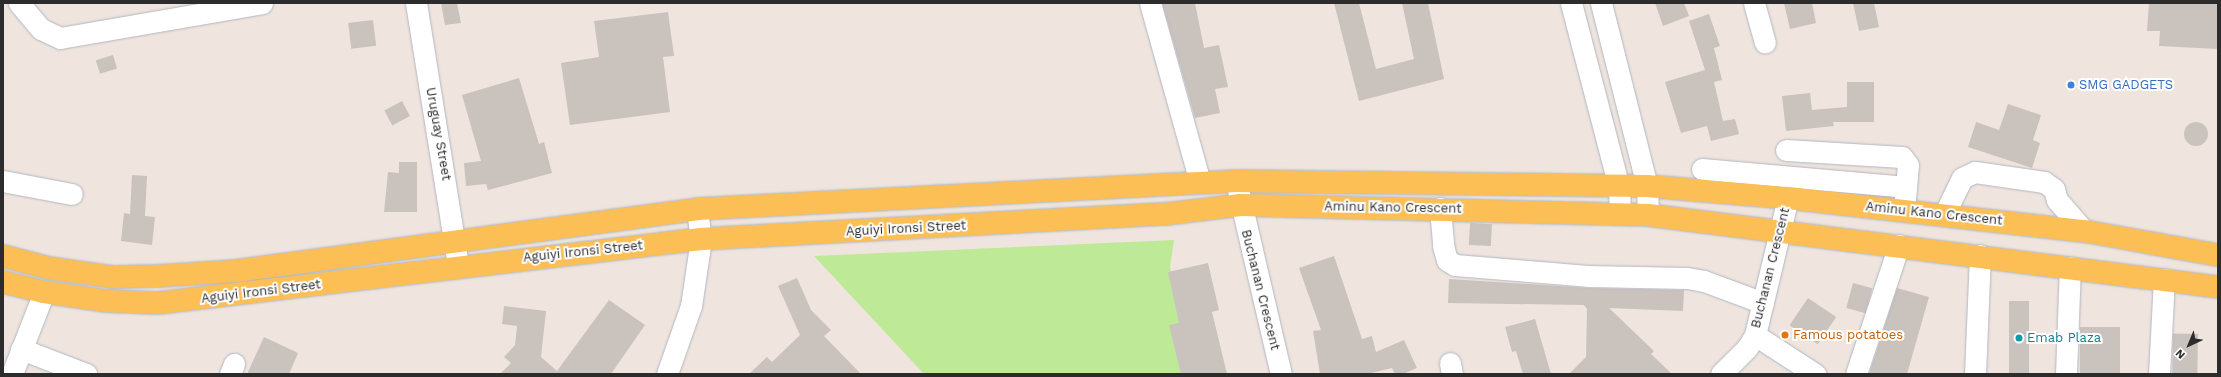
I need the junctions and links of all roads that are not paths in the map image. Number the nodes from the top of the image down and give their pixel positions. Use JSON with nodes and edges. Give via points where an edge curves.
{"nodes":[{"id":1,"x":19,"y":3,"type":"edge"},
{"id":2,"x":262,"y":3,"type":"edge"},
{"id":3,"x":416,"y":3,"type":"edge"},
{"id":4,"x":1150,"y":3,"type":"edge"},
{"id":5,"x":1571,"y":3,"type":"edge"},
{"id":6,"x":1601,"y":3,"type":"edge"},
{"id":7,"x":1754,"y":3,"type":"edge"},
{"id":8,"x":1765,"y":43,"type":"dead end"},
{"id":9,"x":1786,"y":150,"type":"dead end"},
{"id":10,"x":1702,"y":169,"type":"dead end"},
{"id":11,"x":1815,"y":179,"type":"junction"},
{"id":12,"x":3,"y":181,"type":"edge"},
{"id":13,"x":1236,"y":181,"type":"junction"},
{"id":14,"x":1200,"y":182,"type":"junction"},
{"id":15,"x":1165,"y":183,"type":"joint"},
{"id":16,"x":1647,"y":186,"type":"junction"},
{"id":17,"x":1619,"y":187,"type":"junction"},
{"id":18,"x":1906,"y":187,"type":"junction"},
{"id":19,"x":72,"y":194,"type":"dead end"},
{"id":20,"x":1788,"y":198,"type":"junction"},
{"id":21,"x":1814,"y":201,"type":"junction"},
{"id":22,"x":1240,"y":205,"type":"junction"},
{"id":23,"x":697,"y":208,"type":"junction"},
{"id":24,"x":1440,"y":208,"type":"junction"},
{"id":25,"x":1904,"y":211,"type":"junction"},
{"id":26,"x":1166,"y":214,"type":"joint"},
{"id":27,"x":1620,"y":214,"type":"junction"},
{"id":28,"x":1648,"y":215,"type":"junction"},
{"id":29,"x":1944,"y":215,"type":"junction"},
{"id":30,"x":1782,"y":230,"type":"junction"},
{"id":31,"x":2084,"y":231,"type":"junction"},
{"id":32,"x":701,"y":239,"type":"junction"},
{"id":33,"x":457,"y":242,"type":"junction"},
{"id":34,"x":1898,"y":245,"type":"junction"},
{"id":35,"x":1980,"y":255,"type":"junction"},
{"id":36,"x":2218,"y":255,"type":"edge"},
{"id":37,"x":3,"y":256,"type":"edge"},
{"id":38,"x":458,"y":266,"type":"junction"},
{"id":39,"x":2070,"y":267,"type":"junction"},
{"id":40,"x":2164,"y":279,"type":"junction"},
{"id":41,"x":3,"y":282,"type":"edge"},
{"id":42,"x":2218,"y":287,"type":"edge"},
{"id":43,"x":44,"y":292,"type":"junction"},
{"id":44,"x":1763,"y":302,"type":"junction"},
{"id":45,"x":1755,"y":335,"type":"junction"},
{"id":46,"x":21,"y":349,"type":"junction"},
{"id":47,"x":672,"y":371,"type":"edge"},
{"id":48,"x":12,"y":374,"type":"edge"},
{"id":49,"x":86,"y":374,"type":"edge"},
{"id":50,"x":1280,"y":374,"type":"edge"},
{"id":51,"x":1721,"y":374,"type":"edge"},
{"id":52,"x":1815,"y":374,"type":"edge"},
{"id":53,"x":1856,"y":374,"type":"edge"},
{"id":54,"x":1976,"y":374,"type":"edge"},
{"id":55,"x":2066,"y":374,"type":"edge"},
{"id":56,"x":2159,"y":374,"type":"edge"}],
"edges":[{"from":1,"to":2,"type":"street","via":[[41,29],[60,38]]},
{"from":3,"to":33,"type":"street","name":"Uruguay Street"},
{"from":4,"to":14,"type":"street"},
{"from":5,"to":17,"type":"street"},
{"from":6,"to":16,"type":"street"},
{"from":7,"to":8,"type":"street"},
{"from":9,"to":18,"type":"street","via":[[1902,157],[1908,165]]},
{"from":10,"to":11,"type":"street"},
{"from":11,"to":18,"type":"street"},
{"from":11,"to":21,"type":"street"},
{"from":12,"to":19,"type":"street"},
{"from":13,"to":14,"type":"main road","name":"Aminu Kano Crescent"},
{"from":13,"to":17,"type":"main road","name":"Aminu Kano Crescent"},
{"from":13,"to":22,"type":"street","name":"Buchanan Crescent"},
{"from":14,"to":15,"type":"main road","name":"Aminu Kano Crescent"},
{"from":15,"to":23,"type":"main road","name":"Aguiyi Ironsi Street"},
{"from":16,"to":17,"type":"main road","name":"Aminu Kano Crescent"},
{"from":16,"to":20,"type":"main road","name":"Aminu Kano Crescent"},
{"from":16,"to":28,"type":"street"},
{"from":17,"to":27,"type":"street"},
{"from":18,"to":25,"type":"street"},
{"from":20,"to":21,"type":"main road","name":"Aminu Kano Crescent"},
{"from":20,"to":30,"type":"street","name":"Buchanan Crescent"},
{"from":21,"to":25,"type":"main road","name":"Aminu Kano Crescent"},
{"from":22,"to":24,"type":"main road","name":"Aminu Kano Crescent"},
{"from":22,"to":26,"type":"main road","name":"Aminu Kano Crescent"},
{"from":22,"to":50,"type":"street","name":"Buchanan Crescent"},
{"from":23,"to":32,"type":"street"},
{"from":23,"to":33,"type":"main road","name":"Aguiyi Ironsi Street"},
{"from":24,"to":27,"type":"main road","name":"Aminu Kano Crescent"},
{"from":24,"to":44,"type":"street","via":[[1443,246],[1447,260],[1455,265],[1588,276],[1687,278],[1704,281]]},
{"from":25,"to":29,"type":"main road","name":"Aminu Kano Crescent"},
{"from":26,"to":32,"type":"main road","name":"Aguiyi Ironsi Street"},
{"from":27,"to":28,"type":"main road","name":"Aminu Kano Crescent"},
{"from":28,"to":30,"type":"main road","name":"Aminu Kano Crescent"},
{"from":29,"to":31,"type":"main road","name":"Aminu Kano Crescent"},
{"from":29,"to":31,"type":"street","via":[[1962,178],[1974,172],[2044,182],[2054,190],[2058,200]]},
{"from":30,"to":34,"type":"main road","name":"Aminu Kano Crescent"},
{"from":30,"to":44,"type":"street","name":"Buchanan Crescent"},
{"from":31,"to":36,"type":"main road","name":"Aminu Kano Crescent"},
{"from":32,"to":38,"type":"main road","name":"Aguiyi Ironsi Street"},
{"from":32,"to":47,"type":"street","via":[[691,306]]},
{"from":33,"to":37,"type":"main road","name":"Aguiyi Ironsi Street","via":[[235,271],[158,276],[113,277],[49,268]]},
{"from":33,"to":38,"type":"street","name":"Uruguay Street"},
{"from":34,"to":35,"type":"main road","name":"Aminu Kano Crescent"},
{"from":34,"to":53,"type":"street"},
{"from":35,"to":39,"type":"main road","name":"Aminu Kano Crescent"},
{"from":35,"to":54,"type":"street"},
{"from":38,"to":43,"type":"main road","name":"Aguiyi Ironsi Street","via":[[158,303],[106,302]]},
{"from":39,"to":40,"type":"main road","name":"Aminu Kano Crescent"},
{"from":39,"to":55,"type":"street"},
{"from":40,"to":42,"type":"main road","name":"Aminu Kano Crescent"},
{"from":40,"to":56,"type":"street"},
{"from":41,"to":43,"type":"main road","name":"Aguiyi Ironsi Street"},
{"from":43,"to":46,"type":"street"},
{"from":44,"to":45,"type":"street","name":"Buchanan Crescent"},
{"from":45,"to":51,"type":"street","name":"Buchanan Crescent","via":[[1747,348]]},
{"from":45,"to":52,"type":"street"},
{"from":46,"to":48,"type":"street"},
{"from":46,"to":49,"type":"street"}]}
